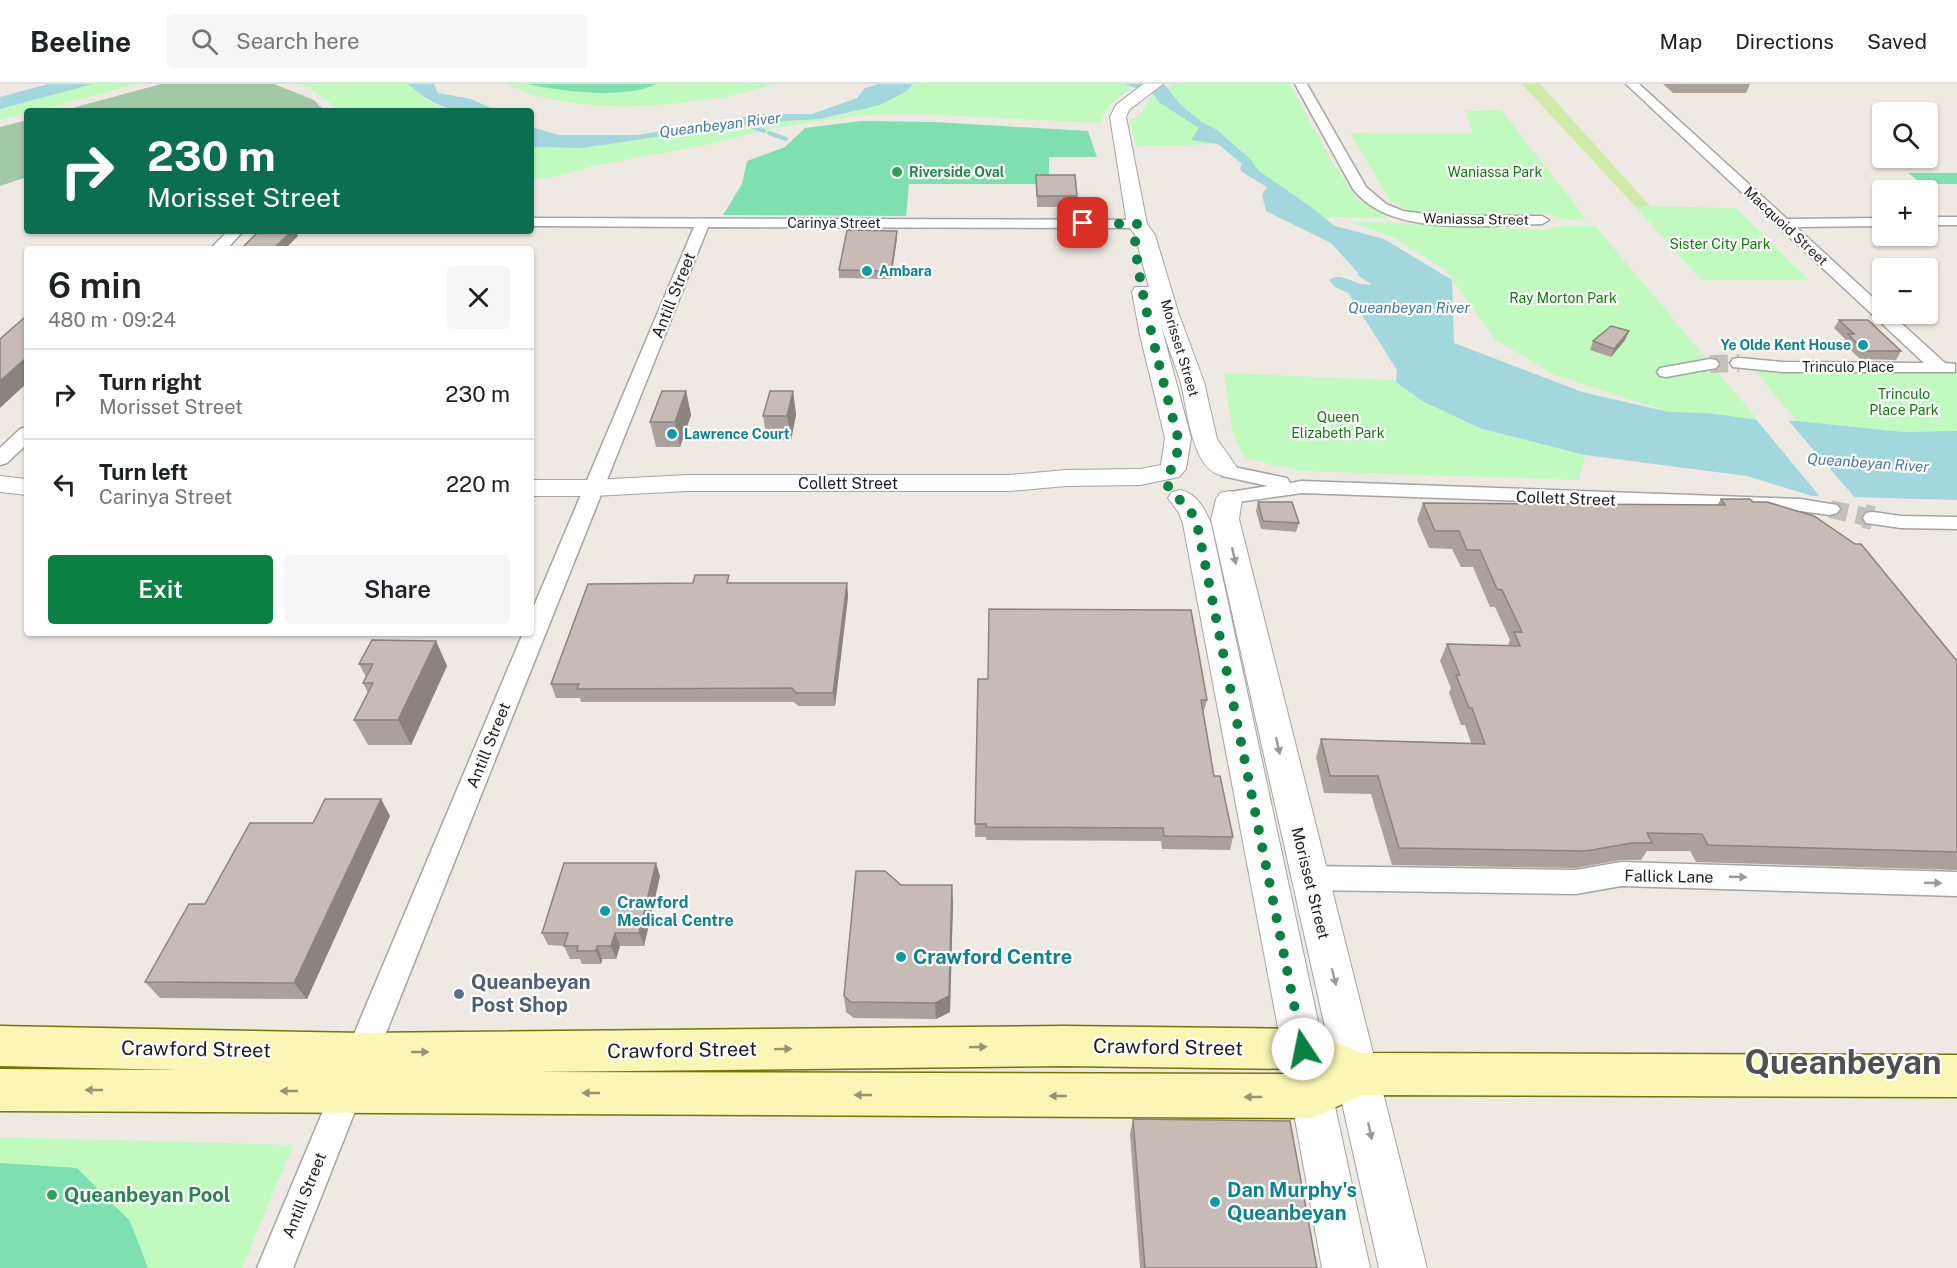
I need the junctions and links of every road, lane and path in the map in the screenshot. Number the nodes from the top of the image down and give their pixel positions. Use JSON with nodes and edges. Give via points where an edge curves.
{"nodes":[{"id":1,"x":1301,"y":84,"type":"edge"},
{"id":2,"x":1632,"y":84,"type":"edge"},
{"id":3,"x":1147,"y":88,"type":"edge"},
{"id":4,"x":1542,"y":220,"type":"dead end"},
{"id":5,"x":1938,"y":221,"type":"edge"},
{"id":6,"x":1957,"y":221,"type":"edge"},
{"id":7,"x":534,"y":222,"type":"edge"},
{"id":8,"x":703,"y":222,"type":"junction"},
{"id":9,"x":1872,"y":222,"type":"edge"},
{"id":10,"x":1784,"y":223,"type":"junction"},
{"id":11,"x":1137,"y":224,"type":"junction"},
{"id":12,"x":233,"y":234,"type":"edge"},
{"id":13,"x":221,"y":246,"type":"edge"},
{"id":14,"x":1158,"y":279,"type":"junction"},
{"id":15,"x":1144,"y":298,"type":"junction"},
{"id":16,"x":1150,"y":326,"type":"junction"},
{"id":17,"x":1179,"y":346,"type":"junction"},
{"id":18,"x":1739,"y":363,"type":"tunnel mouth"},
{"id":19,"x":1710,"y":364,"type":"tunnel mouth"},
{"id":20,"x":1949,"y":368,"type":"edge"},
{"id":21,"x":1666,"y":372,"type":"dead end"},
{"id":22,"x":24,"y":436,"type":"edge"},
{"id":23,"x":0,"y":459,"type":"edge"},
{"id":24,"x":24,"y":475,"type":"edge"},
{"id":25,"x":534,"y":476,"type":"edge"},
{"id":26,"x":0,"y":478,"type":"edge"},
{"id":27,"x":595,"y":482,"type":"junction"},
{"id":28,"x":0,"y":484,"type":"edge"},
{"id":29,"x":1175,"y":484,"type":"junction"},
{"id":30,"x":1229,"y":484,"type":"junction"},
{"id":31,"x":24,"y":487,"type":"edge"},
{"id":32,"x":534,"y":488,"type":"edge"},
{"id":33,"x":1830,"y":509,"type":"tunnel mouth"},
{"id":34,"x":1873,"y":518,"type":"tunnel mouth"},
{"id":35,"x":1957,"y":523,"type":"edge"},
{"id":36,"x":534,"y":631,"type":"edge"},
{"id":37,"x":532,"y":636,"type":"edge"},
{"id":38,"x":1310,"y":878,"type":"junction"},
{"id":39,"x":1957,"y":884,"type":"edge"},
{"id":40,"x":0,"y":1046,"type":"edge"},
{"id":41,"x":1303,"y":1049,"type":"junction"},
{"id":42,"x":354,"y":1072,"type":"junction"},
{"id":43,"x":1359,"y":1074,"type":"junction"},
{"id":44,"x":1957,"y":1076,"type":"edge"},
{"id":45,"x":0,"y":1090,"type":"edge"},
{"id":46,"x":1312,"y":1097,"type":"junction"},
{"id":47,"x":276,"y":1268,"type":"edge"},
{"id":48,"x":1346,"y":1268,"type":"edge"},
{"id":49,"x":1403,"y":1268,"type":"edge"}],
"edges":[{"from":1,"to":4,"type":"street","name":"Waniassa Street","via":[[1360,189],[1386,210],[1418,219]]},
{"from":2,"to":10,"type":"street","name":"Macquoid Street"},
{"from":3,"to":11,"type":"street","name":"Morisset Street","via":[[1122,108],[1118,117]]},
{"from":5,"to":6,"type":"street"},
{"from":7,"to":8,"type":"street","name":"Carinya Street"},
{"from":8,"to":11,"type":"street","name":"Carinya Street"},
{"from":8,"to":27,"type":"street","name":"Antill Street"},
{"from":9,"to":10,"type":"street"},
{"from":10,"to":20,"type":"street","name":"Macquoid Street"},
{"from":11,"to":14,"type":"street","name":"Morisset Street","via":[[1144,232]]},
{"from":11,"to":15,"type":"street","name":"Morisset Street","via":[[1134,237]]},
{"from":12,"to":13,"type":"street"},
{"from":14,"to":15,"type":"street","via":[[1152,293]]},
{"from":14,"to":17,"type":"street","name":"Morisset Street"},
{"from":15,"to":16,"type":"street","name":"Morisset Street"},
{"from":16,"to":17,"type":"street","via":[[1170,336]]},
{"from":16,"to":29,"type":"street","name":"Morisset Street","via":[[1178,438]]},
{"from":17,"to":30,"type":"street","name":"Morisset Street","via":[[1192,382],[1206,445]]},
{"from":18,"to":20,"type":"street","name":"Trinculo Place"},
{"from":19,"to":21,"type":"street"},
{"from":22,"to":23,"type":"street"},
{"from":24,"to":26,"type":"street"},
{"from":25,"to":27,"type":"street","name":"Collett Street"},
{"from":27,"to":29,"type":"street","name":"Collett Street","via":[[1009,483],[1067,490]]},
{"from":27,"to":32,"type":"street","name":"Collett Street"},
{"from":27,"to":36,"type":"street","name":"Antill Street"},
{"from":28,"to":31,"type":"street"},
{"from":29,"to":30,"type":"street","name":"Collett Street","via":[[1203,504]]},
{"from":29,"to":30,"type":"street","via":[[1182,464],[1194,462],[1214,464]]},
{"from":29,"to":41,"type":"street","via":[[1197,524]]},
{"from":30,"to":33,"type":"street","name":"Collett Street","via":[[1253,492],[1302,487]]},
{"from":30,"to":38,"type":"street","name":"Morisset Street","one_way":true,"via":[[1225,519]]},
{"from":34,"to":35,"type":"street"},
{"from":37,"to":42,"type":"street","name":"Antill Street"},
{"from":38,"to":39,"type":"street","name":"Fallick Lane","one_way":true,"via":[[1576,882],[1621,874]]},
{"from":38,"to":43,"type":"street","name":"Morisset Street","one_way":true},
{"from":40,"to":42,"type":"main road","name":"Crawford Street"},
{"from":42,"to":41,"type":"main road","name":"Crawford Street","one_way":true,"via":[[1064,1046]]},
{"from":41,"to":43,"type":"main road","name":"Crawford Street"},
{"from":41,"to":46,"type":"main road"},
{"from":42,"to":45,"type":"main road","name":"Crawford Street","one_way":true},
{"from":46,"to":42,"type":"main road","name":"Crawford Street","one_way":true},
{"from":42,"to":47,"type":"street","name":"Antill Street"},
{"from":43,"to":44,"type":"main road","name":"Crawford Street"},
{"from":43,"to":46,"type":"main road","name":"Crawford Street"},
{"from":43,"to":49,"type":"street","name":"Morisset Street","one_way":true},
{"from":46,"to":48,"type":"street"}]}
